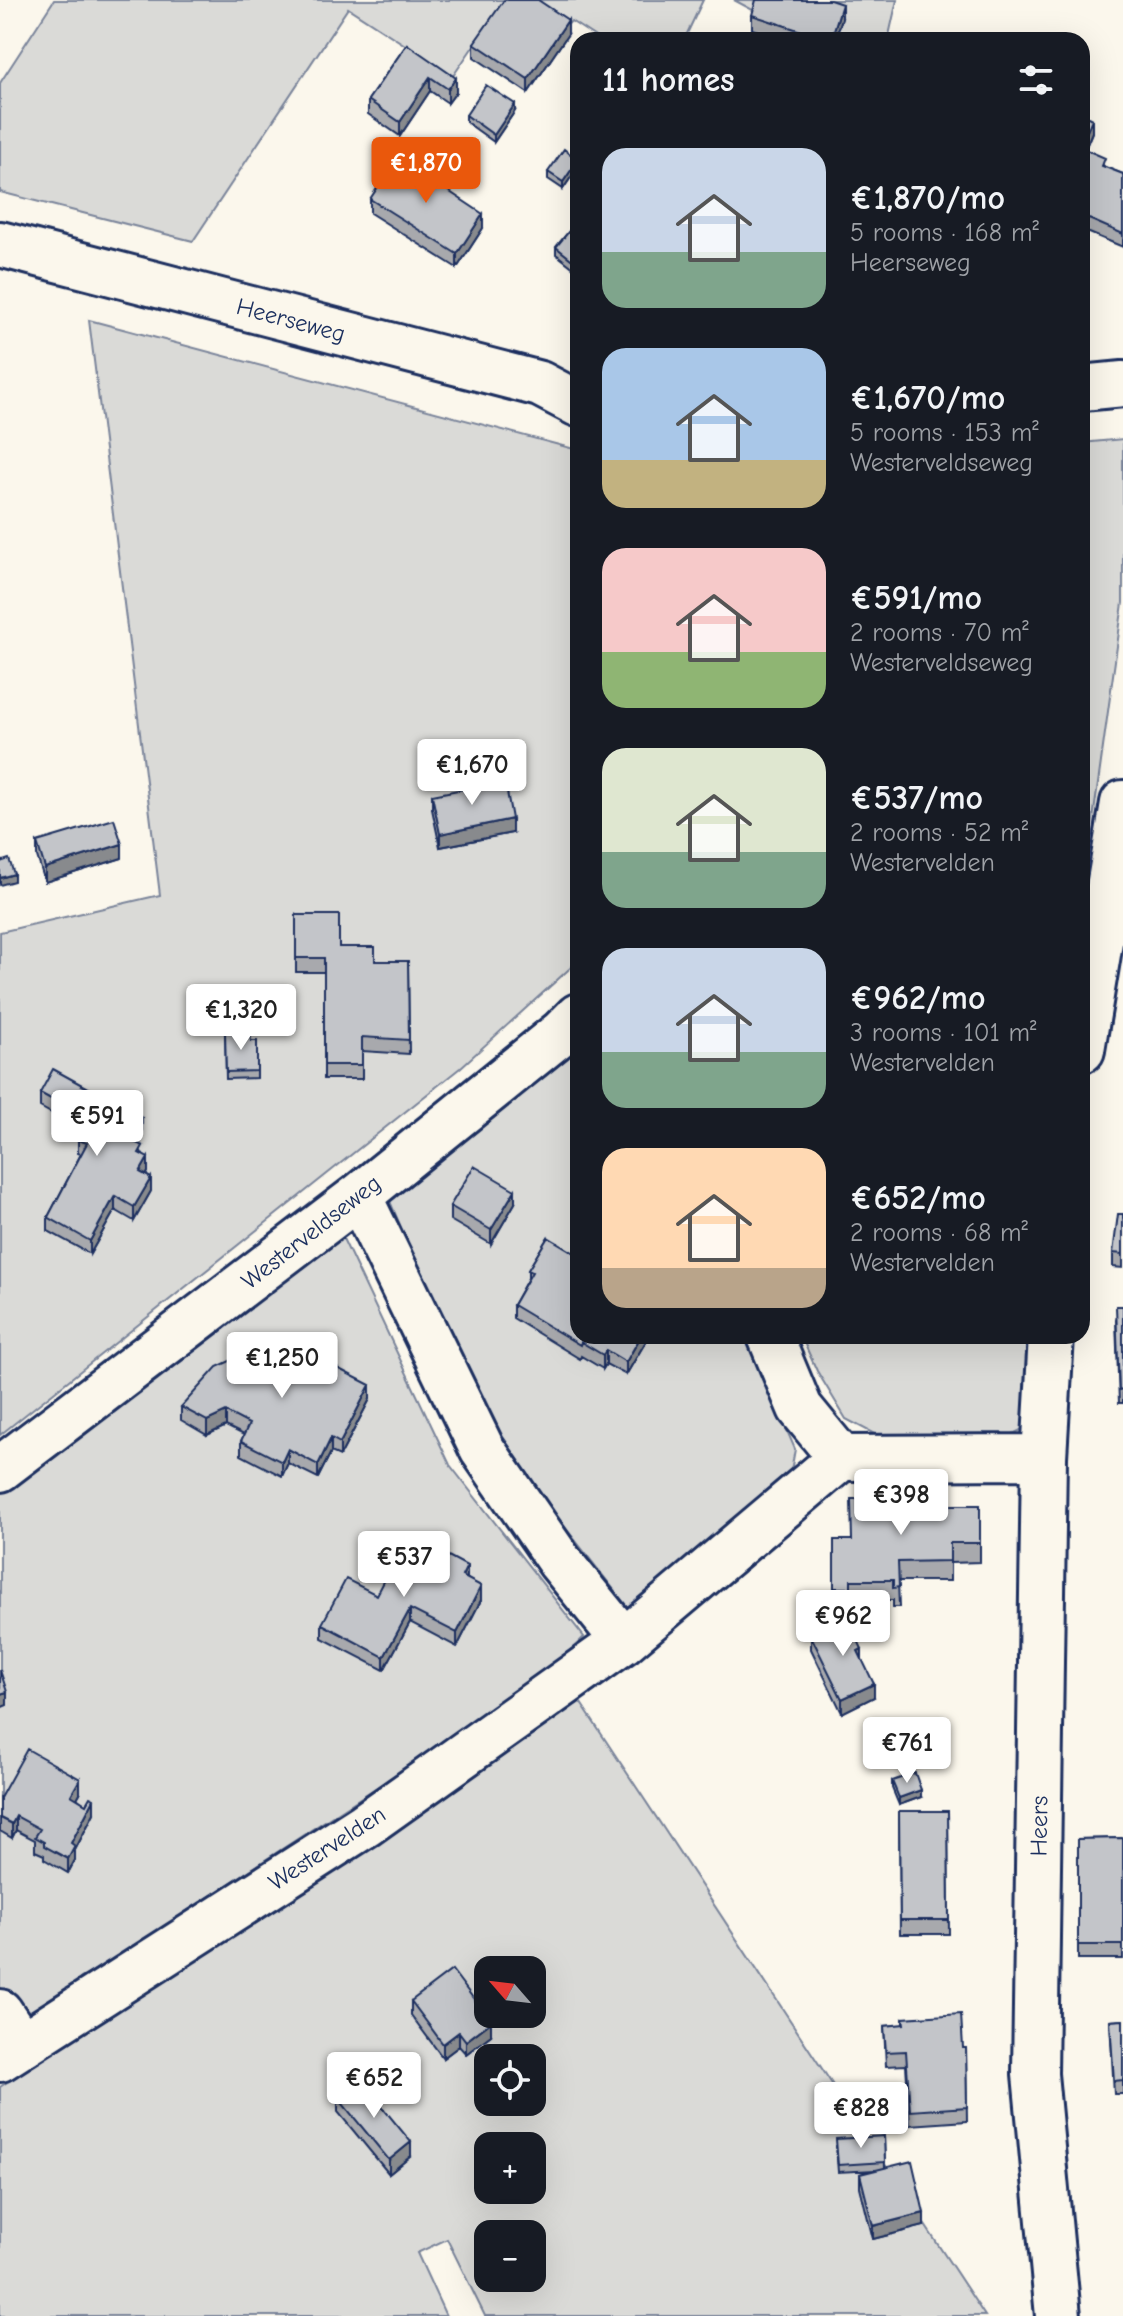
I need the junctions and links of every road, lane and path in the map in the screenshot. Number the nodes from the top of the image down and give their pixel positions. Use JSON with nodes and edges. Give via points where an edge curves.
{"nodes":[{"id":1,"x":0,"y":244,"type":"edge"},
{"id":2,"x":1123,"y":384,"type":"edge"},
{"id":3,"x":1090,"y":387,"type":"edge"},
{"id":4,"x":570,"y":400,"type":"edge"},
{"id":5,"x":1123,"y":803,"type":"edge"},
{"id":6,"x":1090,"y":1002,"type":"edge"},
{"id":7,"x":570,"y":1024,"type":"edge"},
{"id":8,"x":359,"y":1196,"type":"junction"},
{"id":9,"x":773,"y":1344,"type":"edge"},
{"id":10,"x":1051,"y":1344,"type":"edge"},
{"id":11,"x":1044,"y":1457,"type":"junction"},
{"id":12,"x":841,"y":1458,"type":"junction"},
{"id":13,"x":0,"y":1469,"type":"edge"},
{"id":14,"x":624,"y":1641,"type":"junction"},
{"id":15,"x":7,"y":2039,"type":"edge"},
{"id":16,"x":1058,"y":2316,"type":"edge"}],
"edges":[{"from":1,"to":4,"type":"street","name":"Heerseweg","via":[[540,384]]},
{"from":2,"to":3,"type":"street"},
{"from":5,"to":6,"type":"street"},
{"from":7,"to":8,"type":"street","name":"Westerveldseweg"},
{"from":8,"to":13,"type":"street","name":"Westerveldseweg"},
{"from":8,"to":14,"type":"street","via":[[482,1449],[560,1562]]},
{"from":9,"to":12,"type":"street","via":[[800,1408]]},
{"from":10,"to":11,"type":"street","name":"Heers"},
{"from":11,"to":12,"type":"street"},
{"from":11,"to":16,"type":"street","name":"Heers","via":[[1035,2074]]},
{"from":12,"to":14,"type":"street","name":"Westervelden"},
{"from":14,"to":15,"type":"street","name":"Westervelden","via":[[365,1825]]}]}
